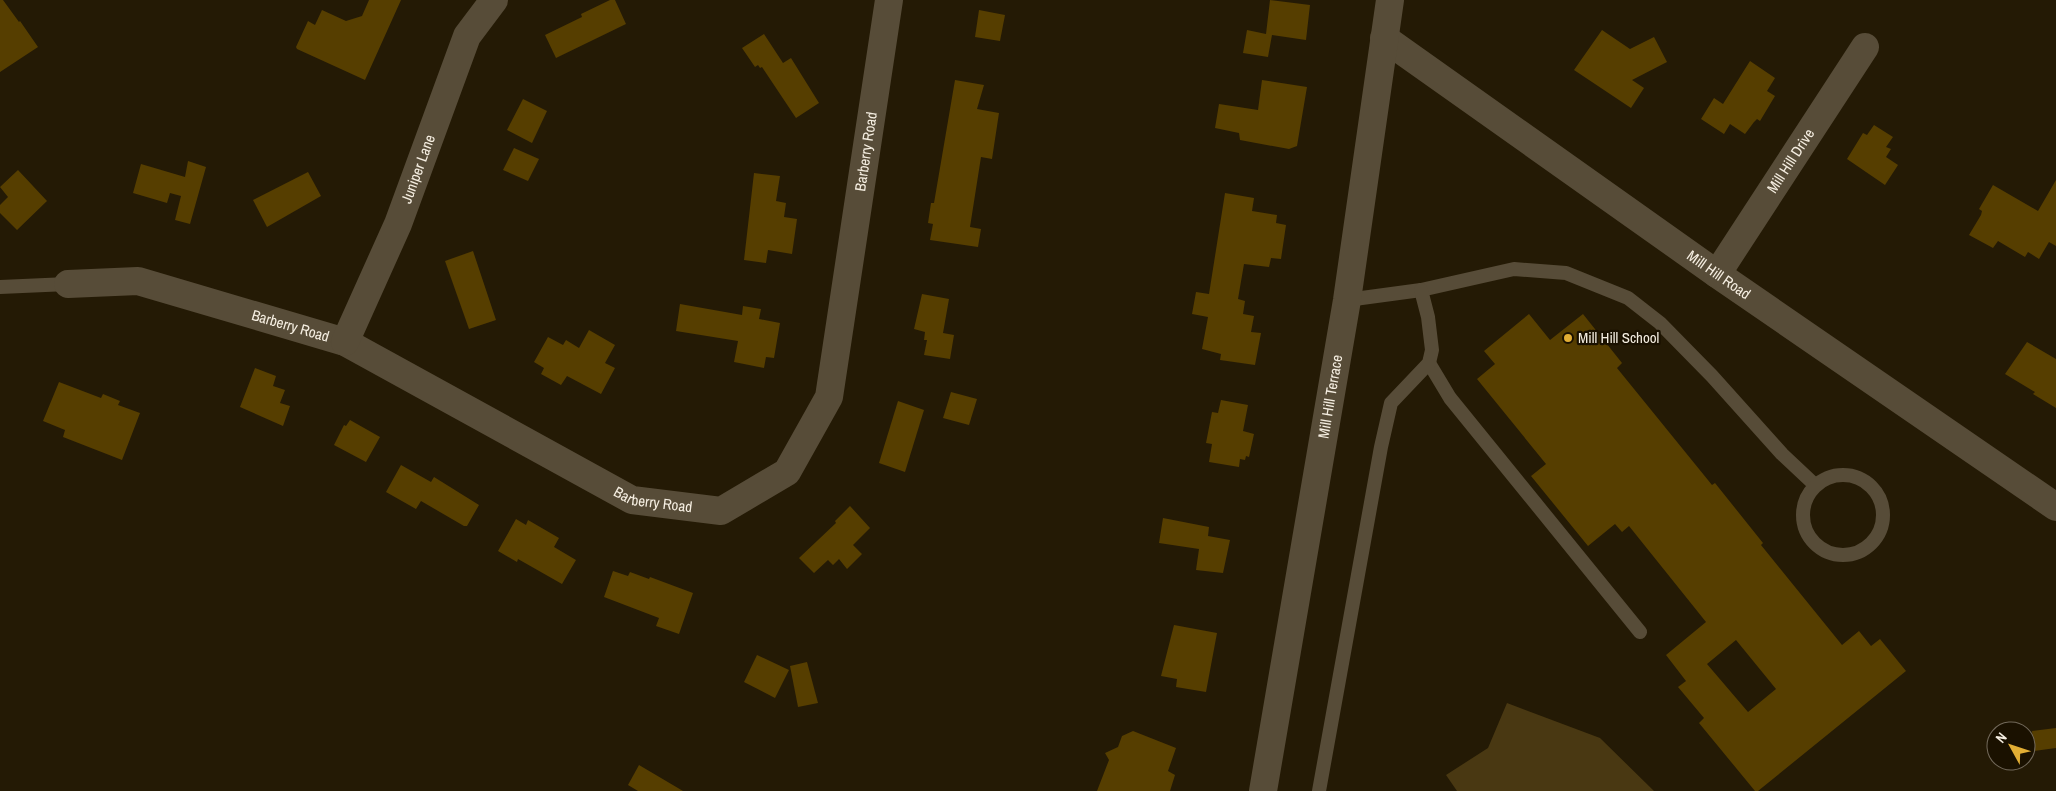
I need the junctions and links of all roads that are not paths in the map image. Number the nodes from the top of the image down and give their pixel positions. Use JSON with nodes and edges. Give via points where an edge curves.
{"nodes":[{"id":1,"x":494,"y":0,"type":"edge"},
{"id":2,"x":889,"y":0,"type":"edge"},
{"id":3,"x":1390,"y":0,"type":"edge"},
{"id":4,"x":1384,"y":38,"type":"junction"},
{"id":5,"x":1865,"y":48,"type":"dead end"},
{"id":6,"x":1717,"y":274,"type":"junction"},
{"id":7,"x":68,"y":284,"type":"joint"},
{"id":8,"x":0,"y":287,"type":"edge"},
{"id":9,"x":1421,"y":290,"type":"junction"},
{"id":10,"x":1347,"y":300,"type":"junction"},
{"id":11,"x":345,"y":342,"type":"junction"},
{"id":12,"x":1429,"y":363,"type":"junction"},
{"id":13,"x":1815,"y":485,"type":"junction"},
{"id":14,"x":2056,"y":507,"type":"edge"},
{"id":15,"x":1640,"y":632,"type":"dead end"},
{"id":16,"x":1264,"y":791,"type":"edge"},
{"id":17,"x":1319,"y":791,"type":"edge"}],
"edges":[{"from":1,"to":11,"type":"street","name":"Juniper Lane","via":[[467,36],[398,224]]},
{"from":2,"to":11,"type":"street","name":"Barberry Road","via":[[829,397],[786,472],[722,511],[632,500]]},
{"from":3,"to":4,"type":"street","name":"Mill Hill Terrace"},
{"from":4,"to":6,"type":"street","name":"Mill Hill Road"},
{"from":4,"to":10,"type":"street","name":"Mill Hill Terrace"},
{"from":5,"to":6,"type":"street","name":"Mill Hill Drive"},
{"from":6,"to":14,"type":"street","name":"Mill Hill Road"},
{"from":7,"to":8,"type":"lane"},
{"from":7,"to":11,"type":"street","name":"Barberry Road","via":[[138,281]]},
{"from":9,"to":10,"type":"lane"},
{"from":9,"to":12,"type":"lane","via":[[1432,350]]},
{"from":9,"to":13,"type":"lane","via":[[1514,270],[1566,273],[1628,298],[1660,323]]},
{"from":10,"to":16,"type":"street","name":"Mill Hill Terrace"},
{"from":12,"to":15,"type":"lane","via":[[1450,398]]},
{"from":12,"to":17,"type":"lane","via":[[1391,403]]},
{"from":13,"to":13,"type":"lane","via":[[1806,498],[1802,514],[1804,529],[1813,543],[1826,552],[1841,556],[1857,553],[1871,545],[1880,532],[1884,516],[1881,501],[1873,487],[1860,478],[1844,474],[1829,477]]}]}
